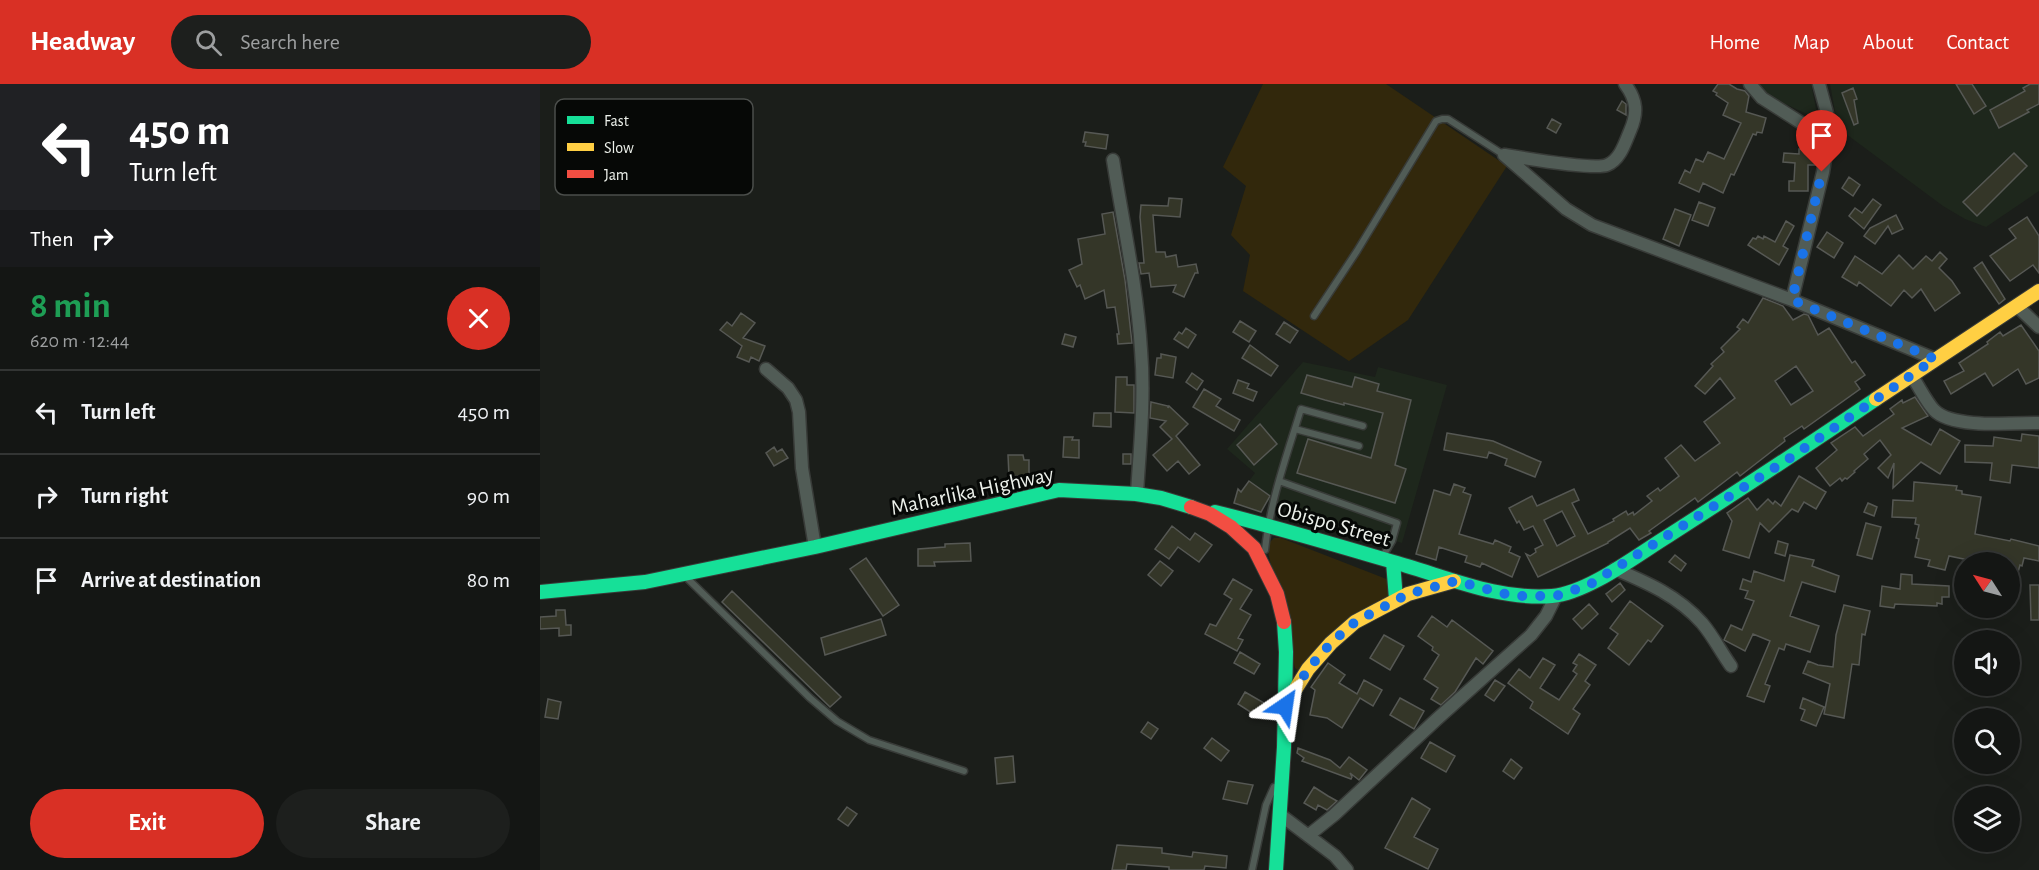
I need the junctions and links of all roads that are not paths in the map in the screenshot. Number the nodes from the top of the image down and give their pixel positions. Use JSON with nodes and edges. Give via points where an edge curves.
{"nodes":[{"id":1,"x":1625,"y":84,"type":"edge"},
{"id":2,"x":1750,"y":84,"type":"edge"},
{"id":3,"x":1819,"y":84,"type":"edge"},
{"id":4,"x":1828,"y":140,"type":"junction"},
{"id":5,"x":1504,"y":155,"type":"junction"},
{"id":6,"x":1113,"y":160,"type":"dead end"},
{"id":7,"x":2039,"y":291,"type":"edge"},
{"id":8,"x":1792,"y":300,"type":"junction"},
{"id":9,"x":2017,"y":306,"type":"junction"},
{"id":10,"x":1314,"y":316,"type":"dead end"},
{"id":11,"x":2039,"y":327,"type":"edge"},
{"id":12,"x":1935,"y":359,"type":"junction"},
{"id":13,"x":766,"y":369,"type":"dead end"},
{"id":14,"x":1911,"y":375,"type":"junction"},
{"id":15,"x":2039,"y":423,"type":"edge"},
{"id":16,"x":1363,"y":426,"type":"dead end"},
{"id":17,"x":1295,"y":429,"type":"junction"},
{"id":18,"x":1359,"y":446,"type":"dead end"},
{"id":19,"x":1280,"y":481,"type":"junction"},
{"id":20,"x":1137,"y":493,"type":"junction"},
{"id":21,"x":1198,"y":509,"type":"junction"},
{"id":22,"x":1268,"y":525,"type":"junction"},
{"id":23,"x":814,"y":547,"type":"junction"},
{"id":24,"x":1387,"y":560,"type":"junction"},
{"id":25,"x":1263,"y":562,"type":"junction"},
{"id":26,"x":1615,"y":569,"type":"junction"},
{"id":27,"x":684,"y":574,"type":"junction"},
{"id":28,"x":1456,"y":581,"type":"junction"},
{"id":29,"x":540,"y":592,"type":"edge"},
{"id":30,"x":1556,"y":596,"type":"junction"},
{"id":31,"x":1396,"y":599,"type":"junction"},
{"id":32,"x":1731,"y":666,"type":"dead end"},
{"id":33,"x":1285,"y":706,"type":"junction"},
{"id":34,"x":1285,"y":762,"type":"junction"},
{"id":35,"x":964,"y":771,"type":"dead end"},
{"id":36,"x":1282,"y":816,"type":"junction"},
{"id":37,"x":1309,"y":835,"type":"junction"},
{"id":38,"x":1252,"y":870,"type":"edge"},
{"id":39,"x":1276,"y":870,"type":"edge"},
{"id":40,"x":1347,"y":870,"type":"edge"}],
"edges":[{"from":1,"to":5,"type":"street","via":[[1636,106],[1635,119],[1614,161],[1605,166],[1577,165]]},
{"from":2,"to":4,"type":"street","via":[[1762,98]]},
{"from":3,"to":4,"type":"street","via":[[1827,113]]},
{"from":4,"to":8,"type":"street"},
{"from":5,"to":8,"type":"street","via":[[1592,225]]},
{"from":5,"to":10,"type":"lane","via":[[1448,120],[1436,121]]},
{"from":6,"to":20,"type":"street","via":[[1141,350]]},
{"from":7,"to":9,"type":"main road","name":"Obispo Street"},
{"from":8,"to":12,"type":"street"},
{"from":9,"to":11,"type":"street"},
{"from":9,"to":12,"type":"main road","name":"Obispo Street"},
{"from":12,"to":14,"type":"main road","name":"Obispo Street"},
{"from":13,"to":23,"type":"street","via":[[796,400]]},
{"from":14,"to":15,"type":"street","via":[[1935,411],[1944,417],[1976,423]]},
{"from":14,"to":26,"type":"main road","name":"Obispo Street","via":[[1787,460]]},
{"from":16,"to":17,"type":"lane","via":[[1301,409]]},
{"from":17,"to":18,"type":"lane"},
{"from":17,"to":19,"type":"lane"},
{"from":19,"to":22,"type":"lane"},
{"from":19,"to":24,"type":"lane","via":[[1397,523]]},
{"from":20,"to":21,"type":"main road","name":"Maharlika Highway"},
{"from":20,"to":23,"type":"main road","name":"Maharlika Highway","via":[[1059,490]]},
{"from":21,"to":22,"type":"main road","name":"Obispo Street"},
{"from":21,"to":25,"type":"main road","name":"Maharlika Highway","via":[[1227,524],[1252,545]]},
{"from":22,"to":24,"type":"main road","name":"Obispo Street"},
{"from":22,"to":25,"type":"lane"},
{"from":23,"to":27,"type":"main road","name":"Maharlika Highway"},
{"from":24,"to":28,"type":"main road","name":"Obispo Street"},
{"from":24,"to":31,"type":"main road"},
{"from":25,"to":33,"type":"main road","name":"Maharlika Highway","via":[[1284,617]]},
{"from":26,"to":30,"type":"main road","name":"Obispo Street","via":[[1589,585]]},
{"from":26,"to":32,"type":"street","via":[[1671,595],[1688,609],[1704,625]]},
{"from":27,"to":29,"type":"main road","name":"Maharlika Highway","via":[[645,582]]},
{"from":27,"to":35,"type":"lane","via":[[837,721],[869,740]]},
{"from":28,"to":30,"type":"main road","name":"Obispo Street","via":[[1513,596]]},
{"from":28,"to":31,"type":"main road","name":"Obispo Street"},
{"from":30,"to":37,"type":"street","via":[[1531,635]]},
{"from":31,"to":33,"type":"main road","name":"Obispo Street","via":[[1355,622],[1331,643],[1308,669]]},
{"from":33,"to":34,"type":"main road","name":"Maharlika Highway"},
{"from":34,"to":36,"type":"main road","name":"Maharlika Highway"},
{"from":34,"to":38,"type":"lane","via":[[1266,804]]},
{"from":36,"to":37,"type":"street"},
{"from":36,"to":39,"type":"main road","name":"Maharlika Highway"},
{"from":37,"to":40,"type":"street"}]}
